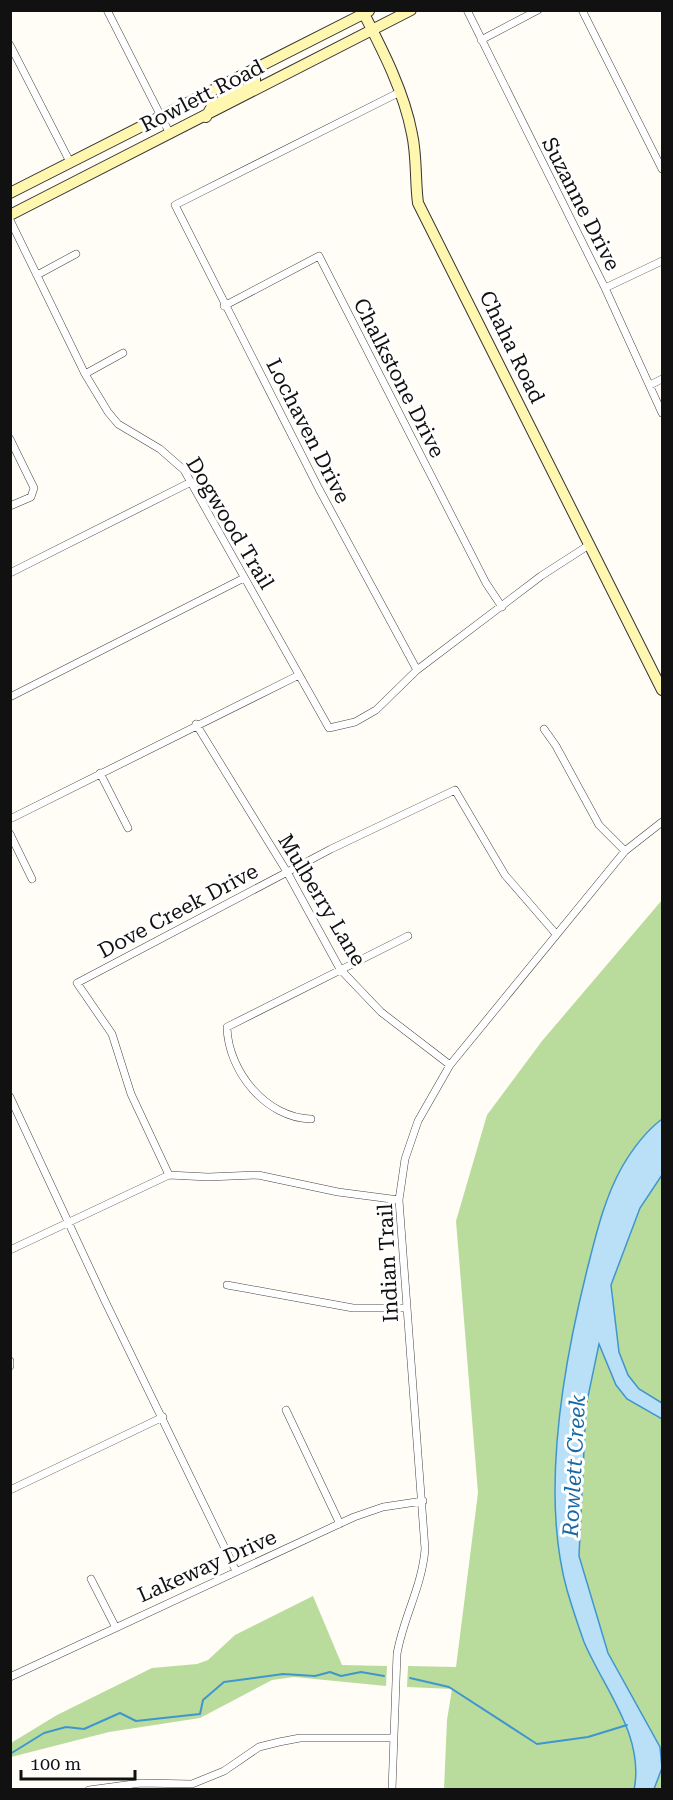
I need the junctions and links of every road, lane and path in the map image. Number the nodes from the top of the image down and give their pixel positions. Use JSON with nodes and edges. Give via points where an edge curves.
{"nodes":[{"id":1,"x":107,"y":10,"type":"edge"},
{"id":2,"x":411,"y":10,"type":"edge"},
{"id":3,"x":467,"y":10,"type":"edge"},
{"id":4,"x":538,"y":10,"type":"edge"},
{"id":5,"x":582,"y":10,"type":"edge"},
{"id":6,"x":365,"y":11,"type":"edge"},
{"id":7,"x":372,"y":32,"type":"junction"},
{"id":8,"x":481,"y":40,"type":"junction"},
{"id":9,"x":10,"y":45,"type":"edge"},
{"id":10,"x":255,"y":69,"type":"junction"},
{"id":11,"x":400,"y":92,"type":"junction"},
{"id":12,"x":161,"y":116,"type":"junction"},
{"id":13,"x":206,"y":117,"type":"junction"},
{"id":14,"x":170,"y":134,"type":"junction"},
{"id":15,"x":70,"y":162,"type":"junction"},
{"id":16,"x":663,"y":169,"type":"edge"},
{"id":17,"x":10,"y":193,"type":"edge"},
{"id":18,"x":10,"y":215,"type":"edge"},
{"id":19,"x":10,"y":220,"type":"edge"},
{"id":20,"x":76,"y":255,"type":"dead end"},
{"id":21,"x":663,"y":261,"type":"edge"},
{"id":22,"x":39,"y":274,"type":"junction"},
{"id":23,"x":605,"y":288,"type":"junction"},
{"id":24,"x":224,"y":306,"type":"junction"},
{"id":25,"x":123,"y":353,"type":"dead end"},
{"id":26,"x":85,"y":374,"type":"junction"},
{"id":27,"x":663,"y":379,"type":"edge"},
{"id":28,"x":650,"y":385,"type":"junction"},
{"id":29,"x":663,"y":413,"type":"edge"},
{"id":30,"x":10,"y":439,"type":"edge"},
{"id":31,"x":191,"y":482,"type":"junction"},
{"id":32,"x":10,"y":506,"type":"edge"},
{"id":33,"x":588,"y":545,"type":"junction"},
{"id":34,"x":10,"y":573,"type":"edge"},
{"id":35,"x":244,"y":578,"type":"junction"},
{"id":36,"x":502,"y":607,"type":"junction"},
{"id":37,"x":417,"y":670,"type":"junction"},
{"id":38,"x":297,"y":676,"type":"junction"},
{"id":39,"x":663,"y":690,"type":"edge"},
{"id":40,"x":10,"y":697,"type":"edge"},
{"id":41,"x":196,"y":724,"type":"junction"},
{"id":42,"x":544,"y":729,"type":"dead end"},
{"id":43,"x":100,"y":773,"type":"junction"},
{"id":44,"x":10,"y":819,"type":"edge"},
{"id":45,"x":663,"y":822,"type":"edge"},
{"id":46,"x":128,"y":828,"type":"dead end"},
{"id":47,"x":10,"y":834,"type":"edge"},
{"id":48,"x":625,"y":851,"type":"junction"},
{"id":49,"x":287,"y":872,"type":"junction"},
{"id":50,"x":32,"y":879,"type":"dead end"},
{"id":51,"x":556,"y":934,"type":"junction"},
{"id":52,"x":408,"y":936,"type":"dead end"},
{"id":53,"x":340,"y":969,"type":"junction"},
{"id":54,"x":450,"y":1065,"type":"junction"},
{"id":55,"x":10,"y":1097,"type":"edge"},
{"id":56,"x":311,"y":1119,"type":"dead end"},
{"id":57,"x":169,"y":1175,"type":"junction"},
{"id":58,"x":399,"y":1200,"type":"junction"},
{"id":59,"x":70,"y":1222,"type":"junction"},
{"id":60,"x":10,"y":1250,"type":"edge"},
{"id":61,"x":227,"y":1286,"type":"dead end"},
{"id":62,"x":407,"y":1308,"type":"junction"},
{"id":63,"x":10,"y":1361,"type":"edge"},
{"id":64,"x":10,"y":1366,"type":"edge"},
{"id":65,"x":286,"y":1410,"type":"dead end"},
{"id":66,"x":163,"y":1417,"type":"junction"},
{"id":67,"x":10,"y":1490,"type":"edge"},
{"id":68,"x":423,"y":1501,"type":"junction"},
{"id":69,"x":340,"y":1524,"type":"junction"},
{"id":70,"x":236,"y":1571,"type":"junction"},
{"id":71,"x":91,"y":1580,"type":"dead end"},
{"id":72,"x":115,"y":1626,"type":"junction"},
{"id":73,"x":10,"y":1677,"type":"edge"},
{"id":74,"x":394,"y":1738,"type":"junction"},
{"id":75,"x":162,"y":1787,"type":"edge"},
{"id":76,"x":88,"y":1790,"type":"edge"},
{"id":77,"x":392,"y":1790,"type":"edge"}],
"edges":[{"from":1,"to":12,"type":"street"},
{"from":2,"to":7,"type":"main road","name":"Rowlett Road"},
{"from":3,"to":8,"type":"street","name":"Suzanne Drive"},
{"from":4,"to":8,"type":"street"},
{"from":5,"to":16,"type":"street"},
{"from":6,"to":7,"type":"main road","name":"Chaha Road"},
{"from":6,"to":10,"type":"main road","name":"Rowlett Road"},
{"from":7,"to":11,"type":"main road","name":"Chaha Road"},
{"from":7,"to":13,"type":"main road","name":"Rowlett Road"},
{"from":8,"to":23,"type":"street","name":"Suzanne Drive"},
{"from":9,"to":15,"type":"street"},
{"from":10,"to":12,"type":"main road","name":"Rowlett Road"},
{"from":10,"to":13,"type":"main road","via":[[255,84],[212,106]]},
{"from":11,"to":24,"type":"street","name":"Lochaven Drive","via":[[175,206]]},
{"from":11,"to":33,"type":"main road","name":"Chaha Road","via":[[413,136],[418,203]]},
{"from":12,"to":14,"type":"street"},
{"from":12,"to":15,"type":"main road","name":"Rowlett Road"},
{"from":13,"to":14,"type":"main road","name":"Rowlett Road"},
{"from":14,"to":18,"type":"main road","name":"Rowlett Road"},
{"from":15,"to":17,"type":"main road","name":"Rowlett Road"},
{"from":19,"to":22,"type":"street","name":"Dogwood Trail"},
{"from":20,"to":22,"type":"street"},
{"from":21,"to":23,"type":"street"},
{"from":22,"to":26,"type":"street","name":"Dogwood Trail"},
{"from":23,"to":28,"type":"street","name":"Suzanne Drive"},
{"from":24,"to":36,"type":"street","name":"Chalkstone Drive","via":[[319,256],[486,583]]},
{"from":24,"to":37,"type":"street","name":"Lochaven Drive"},
{"from":25,"to":26,"type":"street"},
{"from":26,"to":31,"type":"street","name":"Dogwood Trail","via":[[118,424],[174,460]]},
{"from":27,"to":28,"type":"street"},
{"from":28,"to":29,"type":"street","name":"Suzanne Drive"},
{"from":30,"to":32,"type":"street","via":[[33,492]]},
{"from":31,"to":34,"type":"street"},
{"from":31,"to":35,"type":"street","name":"Dogwood Trail"},
{"from":33,"to":36,"type":"street"},
{"from":33,"to":39,"type":"main road","name":"Chaha Road"},
{"from":35,"to":38,"type":"street","name":"Dogwood Trail"},
{"from":35,"to":40,"type":"street"},
{"from":36,"to":37,"type":"street"},
{"from":37,"to":38,"type":"street","name":"Dogwood Trail","via":[[376,710],[338,728],[329,728],[324,722]]},
{"from":38,"to":41,"type":"street"},
{"from":41,"to":43,"type":"street"},
{"from":41,"to":49,"type":"street","name":"Mulberry Lane"},
{"from":42,"to":48,"type":"street","via":[[599,825]]},
{"from":43,"to":44,"type":"street"},
{"from":43,"to":46,"type":"street"},
{"from":45,"to":48,"type":"street","name":"Indian Trail"},
{"from":47,"to":50,"type":"street"},
{"from":48,"to":51,"type":"street","name":"Indian Trail"},
{"from":49,"to":51,"type":"street","name":"Dove Creek Drive","via":[[455,790],[505,875]]},
{"from":49,"to":53,"type":"street","name":"Mulberry Lane"},
{"from":49,"to":57,"type":"street","name":"Dove Creek Drive","via":[[77,983],[112,1034],[131,1094]]},
{"from":51,"to":54,"type":"street","name":"Indian Trail"},
{"from":52,"to":53,"type":"street"},
{"from":53,"to":54,"type":"street","name":"Mulberry Lane","via":[[381,1012]]},
{"from":53,"to":56,"type":"street","via":[[227,1027],[234,1057],[255,1093],[278,1110]]},
{"from":54,"to":58,"type":"street","name":"Indian Trail","via":[[418,1121],[405,1159]]},
{"from":55,"to":59,"type":"street"},
{"from":57,"to":58,"type":"street","via":[[258,1176]]},
{"from":57,"to":59,"type":"street"},
{"from":58,"to":62,"type":"street","name":"Indian Trail"},
{"from":59,"to":60,"type":"street"},
{"from":59,"to":66,"type":"street"},
{"from":61,"to":62,"type":"street","via":[[353,1308]]},
{"from":62,"to":68,"type":"street","name":"Indian Trail"},
{"from":63,"to":64,"type":"street"},
{"from":65,"to":69,"type":"street"},
{"from":66,"to":67,"type":"street"},
{"from":66,"to":70,"type":"street"},
{"from":68,"to":69,"type":"street","name":"Lakeway Drive","via":[[383,1507]]},
{"from":68,"to":74,"type":"street","name":"Indian Trail","via":[[423,1570],[400,1636]]},
{"from":69,"to":70,"type":"street","name":"Lakeway Drive"},
{"from":70,"to":72,"type":"street","name":"Lakeway Drive"},
{"from":71,"to":72,"type":"street"},
{"from":72,"to":73,"type":"street","name":"Lakeway Drive"},
{"from":74,"to":75,"type":"street","via":[[300,1738],[279,1742],[259,1747],[206,1780]]},
{"from":74,"to":77,"type":"street","name":"Indian Trail"},
{"from":75,"to":76,"type":"street","via":[[120,1784]]}]}
